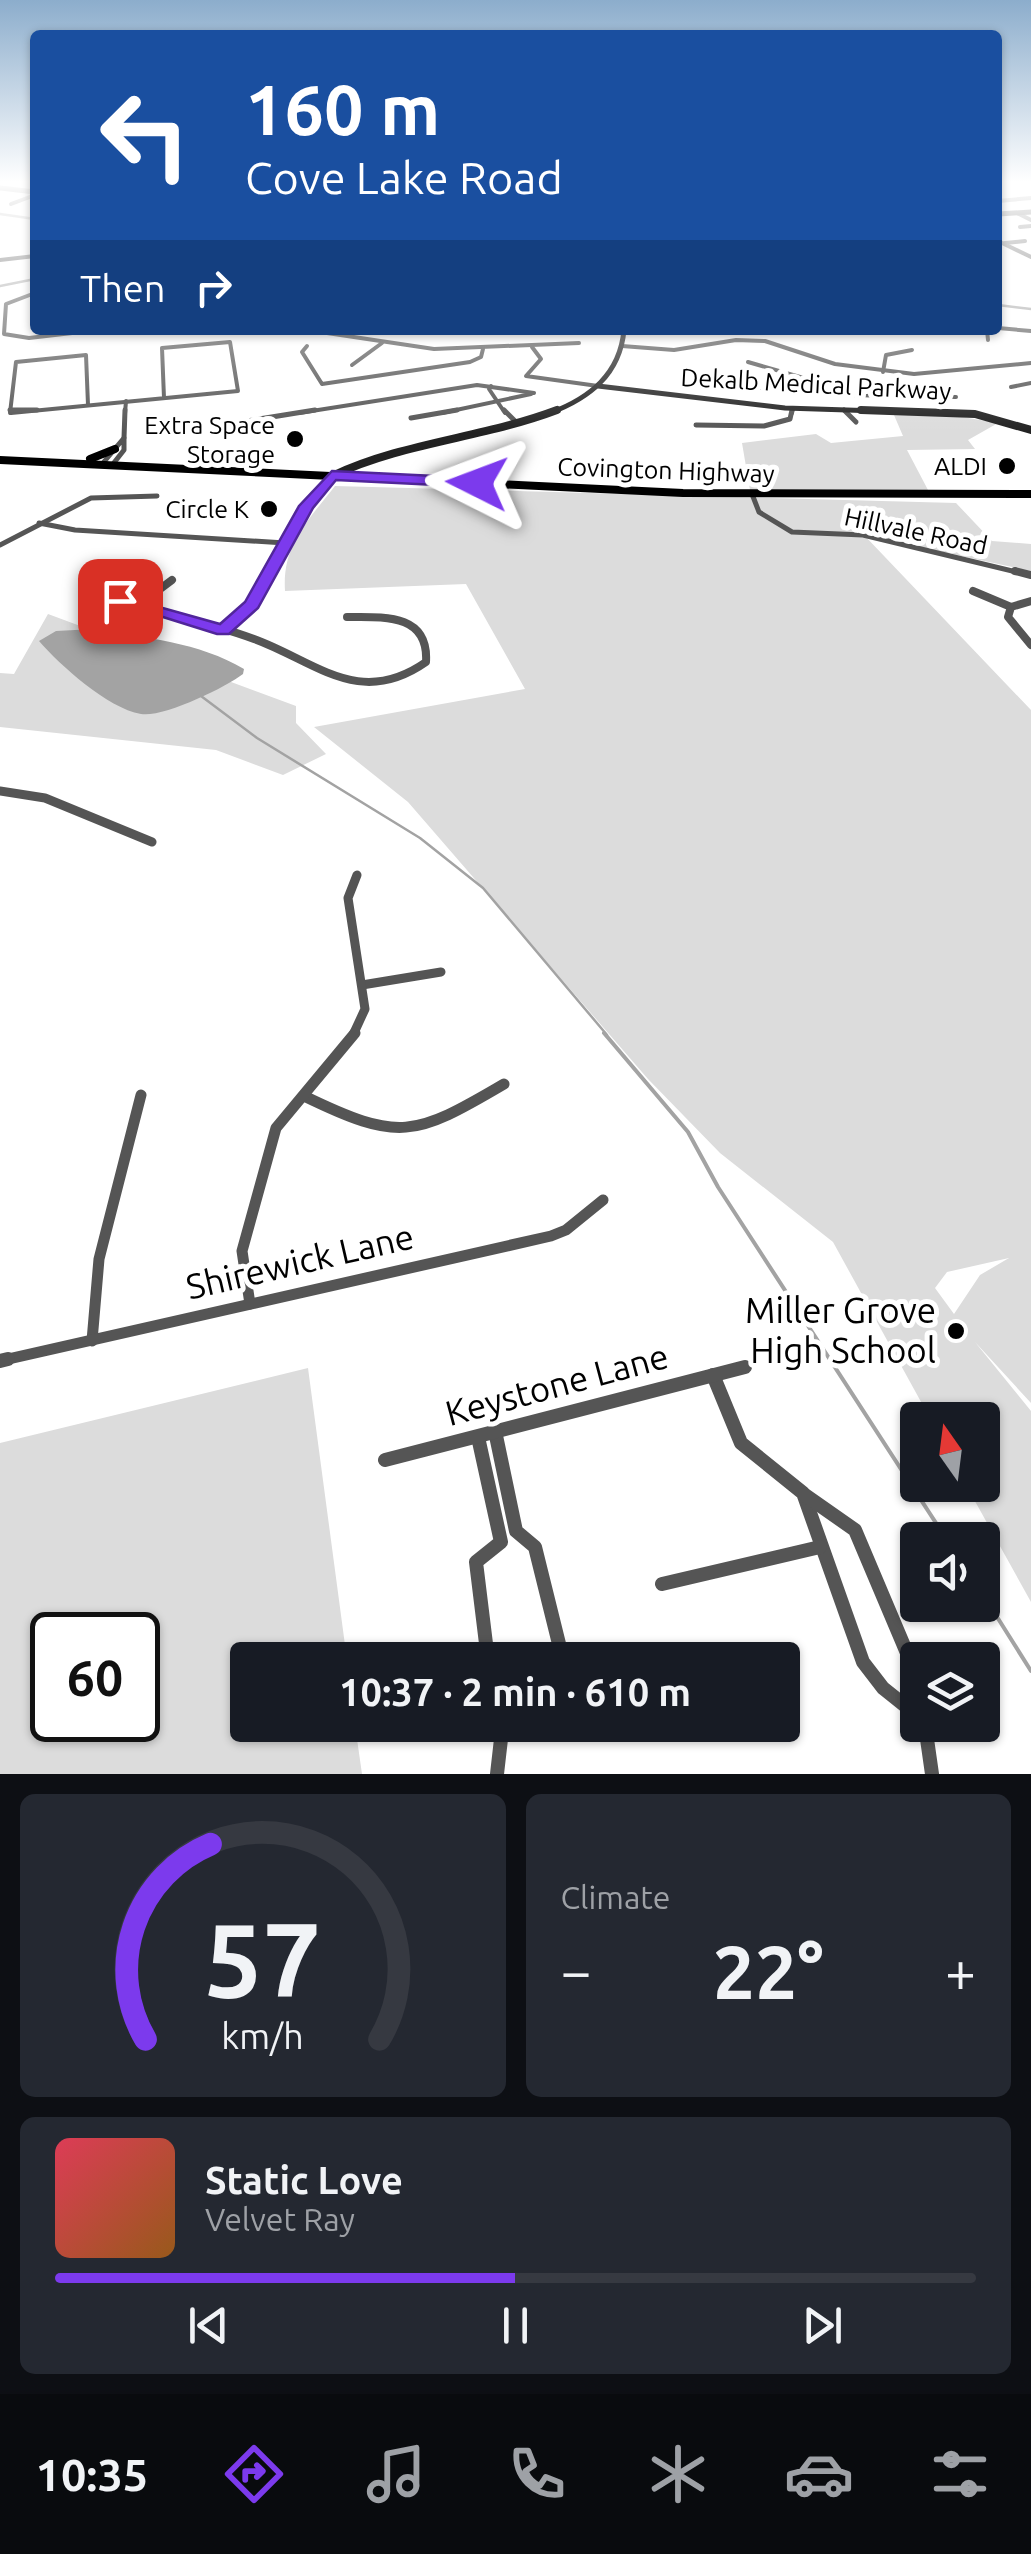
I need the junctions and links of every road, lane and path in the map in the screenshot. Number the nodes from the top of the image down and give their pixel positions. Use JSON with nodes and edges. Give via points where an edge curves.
{"nodes":[{"id":1,"x":30,"y":295,"type":"edge"},
{"id":2,"x":1002,"y":328,"type":"edge"},
{"id":3,"x":1031,"y":331,"type":"edge"},
{"id":4,"x":40,"y":335,"type":"edge"},
{"id":5,"x":339,"y":335,"type":"edge"},
{"id":6,"x":623,"y":335,"type":"edge"},
{"id":7,"x":767,"y":335,"type":"edge"},
{"id":8,"x":988,"y":335,"type":"edge"},
{"id":9,"x":988,"y":340,"type":"dead end"},
{"id":10,"x":765,"y":341,"type":"junction"},
{"id":11,"x":383,"y":342,"type":"junction"},
{"id":12,"x":578,"y":343,"type":"dead end"},
{"id":13,"x":307,"y":346,"type":"dead end"},
{"id":14,"x":622,"y":346,"type":"junction"},
{"id":15,"x":532,"y":347,"type":"junction"},
{"id":16,"x":483,"y":349,"type":"junction"},
{"id":17,"x":912,"y":350,"type":"dead end"},
{"id":18,"x":748,"y":362,"type":"dead end"},
{"id":19,"x":1031,"y":363,"type":"edge"},
{"id":20,"x":352,"y":365,"type":"dead end"},
{"id":21,"x":883,"y":372,"type":"junction"},
{"id":22,"x":1031,"y":383,"type":"edge"},
{"id":23,"x":718,"y":384,"type":"dead end"},
{"id":24,"x":491,"y":386,"type":"junction"},
{"id":25,"x":598,"y":386,"type":"junction"},
{"id":26,"x":1012,"y":386,"type":"dead end"},
{"id":27,"x":766,"y":391,"type":"junction"},
{"id":28,"x":822,"y":394,"type":"junction"},
{"id":29,"x":956,"y":397,"type":"dead end"},
{"id":30,"x":164,"y":398,"type":"junction"},
{"id":31,"x":126,"y":401,"type":"junction"},
{"id":32,"x":501,"y":403,"type":"junction"},
{"id":33,"x":88,"y":405,"type":"junction"},
{"id":34,"x":764,"y":406,"type":"junction"},
{"id":35,"x":793,"y":408,"type":"junction"},
{"id":36,"x":844,"y":410,"type":"junction"},
{"id":37,"x":405,"y":411,"type":"dead end"},
{"id":38,"x":411,"y":418,"type":"junction"},
{"id":39,"x":247,"y":421,"type":"dead end"},
{"id":40,"x":521,"y":422,"type":"junction"},
{"id":41,"x":856,"y":422,"type":"dead end"},
{"id":42,"x":417,"y":425,"type":"dead end"},
{"id":43,"x":696,"y":425,"type":"dead end"},
{"id":44,"x":1031,"y":430,"type":"edge"},
{"id":45,"x":124,"y":438,"type":"junction"},
{"id":46,"x":115,"y":449,"type":"junction"},
{"id":47,"x":0,"y":460,"type":"edge"},
{"id":48,"x":67,"y":462,"type":"junction"},
{"id":49,"x":108,"y":464,"type":"junction"},
{"id":50,"x":332,"y":476,"type":"junction"},
{"id":51,"x":752,"y":494,"type":"junction"},
{"id":52,"x":1031,"y":494,"type":"edge"},
{"id":53,"x":157,"y":496,"type":"dead end"},
{"id":54,"x":39,"y":524,"type":"junction"},
{"id":55,"x":285,"y":542,"type":"junction"},
{"id":56,"x":0,"y":545,"type":"edge"},
{"id":57,"x":1031,"y":574,"type":"edge"},
{"id":58,"x":93,"y":578,"type":"dead end"},
{"id":59,"x":172,"y":580,"type":"dead end"},
{"id":60,"x":973,"y":591,"type":"dead end"},
{"id":61,"x":1031,"y":601,"type":"edge"},
{"id":62,"x":136,"y":607,"type":"junction"},
{"id":63,"x":1010,"y":607,"type":"junction"},
{"id":64,"x":347,"y":616,"type":"dead end"},
{"id":65,"x":223,"y":630,"type":"junction"},
{"id":66,"x":1031,"y":645,"type":"edge"},
{"id":67,"x":0,"y":791,"type":"edge"},
{"id":68,"x":152,"y":842,"type":"dead end"},
{"id":69,"x":357,"y":875,"type":"dead end"},
{"id":70,"x":441,"y":972,"type":"dead end"},
{"id":71,"x":362,"y":985,"type":"junction"},
{"id":72,"x":504,"y":1084,"type":"dead end"},
{"id":73,"x":141,"y":1094,"type":"dead end"},
{"id":74,"x":304,"y":1096,"type":"junction"},
{"id":75,"x":603,"y":1200,"type":"dead end"},
{"id":76,"x":250,"y":1304,"type":"junction"},
{"id":77,"x":92,"y":1341,"type":"junction"},
{"id":78,"x":0,"y":1361,"type":"edge"},
{"id":79,"x":745,"y":1367,"type":"dead end"},
{"id":80,"x":714,"y":1375,"type":"junction"},
{"id":81,"x":495,"y":1432,"type":"junction"},
{"id":82,"x":478,"y":1436,"type":"junction"},
{"id":83,"x":385,"y":1460,"type":"dead end"},
{"id":84,"x":803,"y":1493,"type":"junction"},
{"id":85,"x":820,"y":1547,"type":"junction"},
{"id":86,"x":662,"y":1584,"type":"dead end"},
{"id":87,"x":486,"y":1642,"type":"edge"},
{"id":88,"x":559,"y":1642,"type":"edge"},
{"id":89,"x":902,"y":1642,"type":"edge"},
{"id":90,"x":900,"y":1702,"type":"edge"},
{"id":91,"x":501,"y":1742,"type":"edge"},
{"id":92,"x":928,"y":1742,"type":"edge"},
{"id":93,"x":497,"y":1774,"type":"edge"},
{"id":94,"x":932,"y":1774,"type":"edge"}],
"edges":[{"from":1,"to":4,"type":"street","via":[[6,304],[4,334]]},
{"from":2,"to":3,"type":"street"},
{"from":5,"to":11,"type":"street"},
{"from":6,"to":14,"type":"street"},
{"from":7,"to":10,"type":"street"},
{"from":8,"to":9,"type":"street"},
{"from":10,"to":14,"type":"street","via":[[674,350]]},
{"from":10,"to":21,"type":"street"},
{"from":11,"to":16,"type":"street"},
{"from":11,"to":20,"type":"street"},
{"from":12,"to":15,"type":"street"},
{"from":13,"to":16,"type":"street","via":[[306,364],[322,384],[470,362]]},
{"from":14,"to":25,"type":"street"},
{"from":15,"to":16,"type":"street"},
{"from":15,"to":25,"type":"street","via":[[540,359],[526,376]]},
{"from":17,"to":21,"type":"street","via":[[886,355]]},
{"from":18,"to":28,"type":"street","via":[[807,379]]},
{"from":19,"to":21,"type":"street","via":[[938,374]]},
{"from":22,"to":26,"type":"street"},
{"from":23,"to":27,"type":"street"},
{"from":24,"to":32,"type":"street"},
{"from":24,"to":32,"type":"street","via":[[534,393]]},
{"from":24,"to":39,"type":"street"},
{"from":25,"to":34,"type":"street","name":"Dekalb Medical Parkway"},
{"from":25,"to":40,"type":"street"},
{"from":27,"to":28,"type":"street"},
{"from":27,"to":34,"type":"street"},
{"from":28,"to":29,"type":"street"},
{"from":30,"to":30,"type":"street","via":[[238,392],[230,342],[162,348]]},
{"from":30,"to":31,"type":"street"},
{"from":31,"to":33,"type":"street"},
{"from":31,"to":45,"type":"street"},
{"from":32,"to":38,"type":"street"},
{"from":32,"to":40,"type":"street"},
{"from":33,"to":33,"type":"street","via":[[10,412],[16,362],[86,355]]},
{"from":34,"to":35,"type":"street","name":"Dekalb Medical Parkway"},
{"from":35,"to":36,"type":"street","name":"Dekalb Medical Parkway"},
{"from":35,"to":43,"type":"street","via":[[790,420],[777,424]]},
{"from":36,"to":41,"type":"street"},
{"from":36,"to":44,"type":"street","name":"Dekalb Medical Parkway","via":[[976,414]]},
{"from":37,"to":38,"type":"street"},
{"from":38,"to":42,"type":"street"},
{"from":40,"to":50,"type":"street","via":[[378,454]]},
{"from":45,"to":46,"type":"street"},
{"from":45,"to":49,"type":"street","via":[[124,450]]},
{"from":46,"to":48,"type":"main road"},
{"from":46,"to":49,"type":"street"},
{"from":47,"to":48,"type":"main road","name":"Covington Highway"},
{"from":48,"to":49,"type":"main road","name":"Covington Highway"},
{"from":49,"to":50,"type":"main road","name":"Covington Highway"},
{"from":50,"to":51,"type":"main road","name":"Covington Highway"},
{"from":50,"to":55,"type":"street"},
{"from":51,"to":52,"type":"main road","name":"Covington Highway"},
{"from":51,"to":57,"type":"street","name":"Hillvale Road","via":[[759,512],[792,532],[863,536]]},
{"from":53,"to":54,"type":"street","via":[[91,498]]},
{"from":54,"to":55,"type":"street"},
{"from":54,"to":56,"type":"street"},
{"from":55,"to":65,"type":"street","via":[[252,604]]},
{"from":58,"to":62,"type":"street","via":[[110,596]]},
{"from":59,"to":62,"type":"street"},
{"from":60,"to":63,"type":"street"},
{"from":61,"to":63,"type":"street"},
{"from":62,"to":65,"type":"street"},
{"from":63,"to":66,"type":"street","via":[[1008,617]]},
{"from":64,"to":65,"type":"street","via":[[412,624],[427,643],[426,662],[406,676],[350,682],[256,638]]},
{"from":67,"to":68,"type":"street","via":[[45,798]]},
{"from":69,"to":71,"type":"street","via":[[348,898]]},
{"from":70,"to":71,"type":"street"},
{"from":71,"to":74,"type":"street","via":[[365,1010],[354,1036]]},
{"from":72,"to":74,"type":"street","via":[[442,1121],[395,1132]]},
{"from":73,"to":77,"type":"street","via":[[99,1259]]},
{"from":74,"to":76,"type":"street","via":[[276,1128],[242,1250]]},
{"from":75,"to":76,"type":"street","name":"Shirewick Lane","via":[[552,1236]]},
{"from":76,"to":77,"type":"street","name":"Shirewick Lane"},
{"from":77,"to":78,"type":"street","name":"Shirewick Lane"},
{"from":79,"to":80,"type":"street","name":"Keystone Lane"},
{"from":80,"to":81,"type":"street","name":"Keystone Lane"},
{"from":80,"to":84,"type":"street","via":[[741,1442]]},
{"from":81,"to":82,"type":"street","name":"Keystone Lane"},
{"from":81,"to":88,"type":"street","via":[[516,1531],[535,1547]]},
{"from":82,"to":83,"type":"street","name":"Keystone Lane"},
{"from":82,"to":87,"type":"street","via":[[501,1542],[476,1562]]},
{"from":84,"to":85,"type":"street"},
{"from":84,"to":89,"type":"street","via":[[855,1530]]},
{"from":85,"to":86,"type":"street"},
{"from":85,"to":90,"type":"street","via":[[863,1662]]},
{"from":91,"to":93,"type":"street"},
{"from":92,"to":94,"type":"street"}]}
